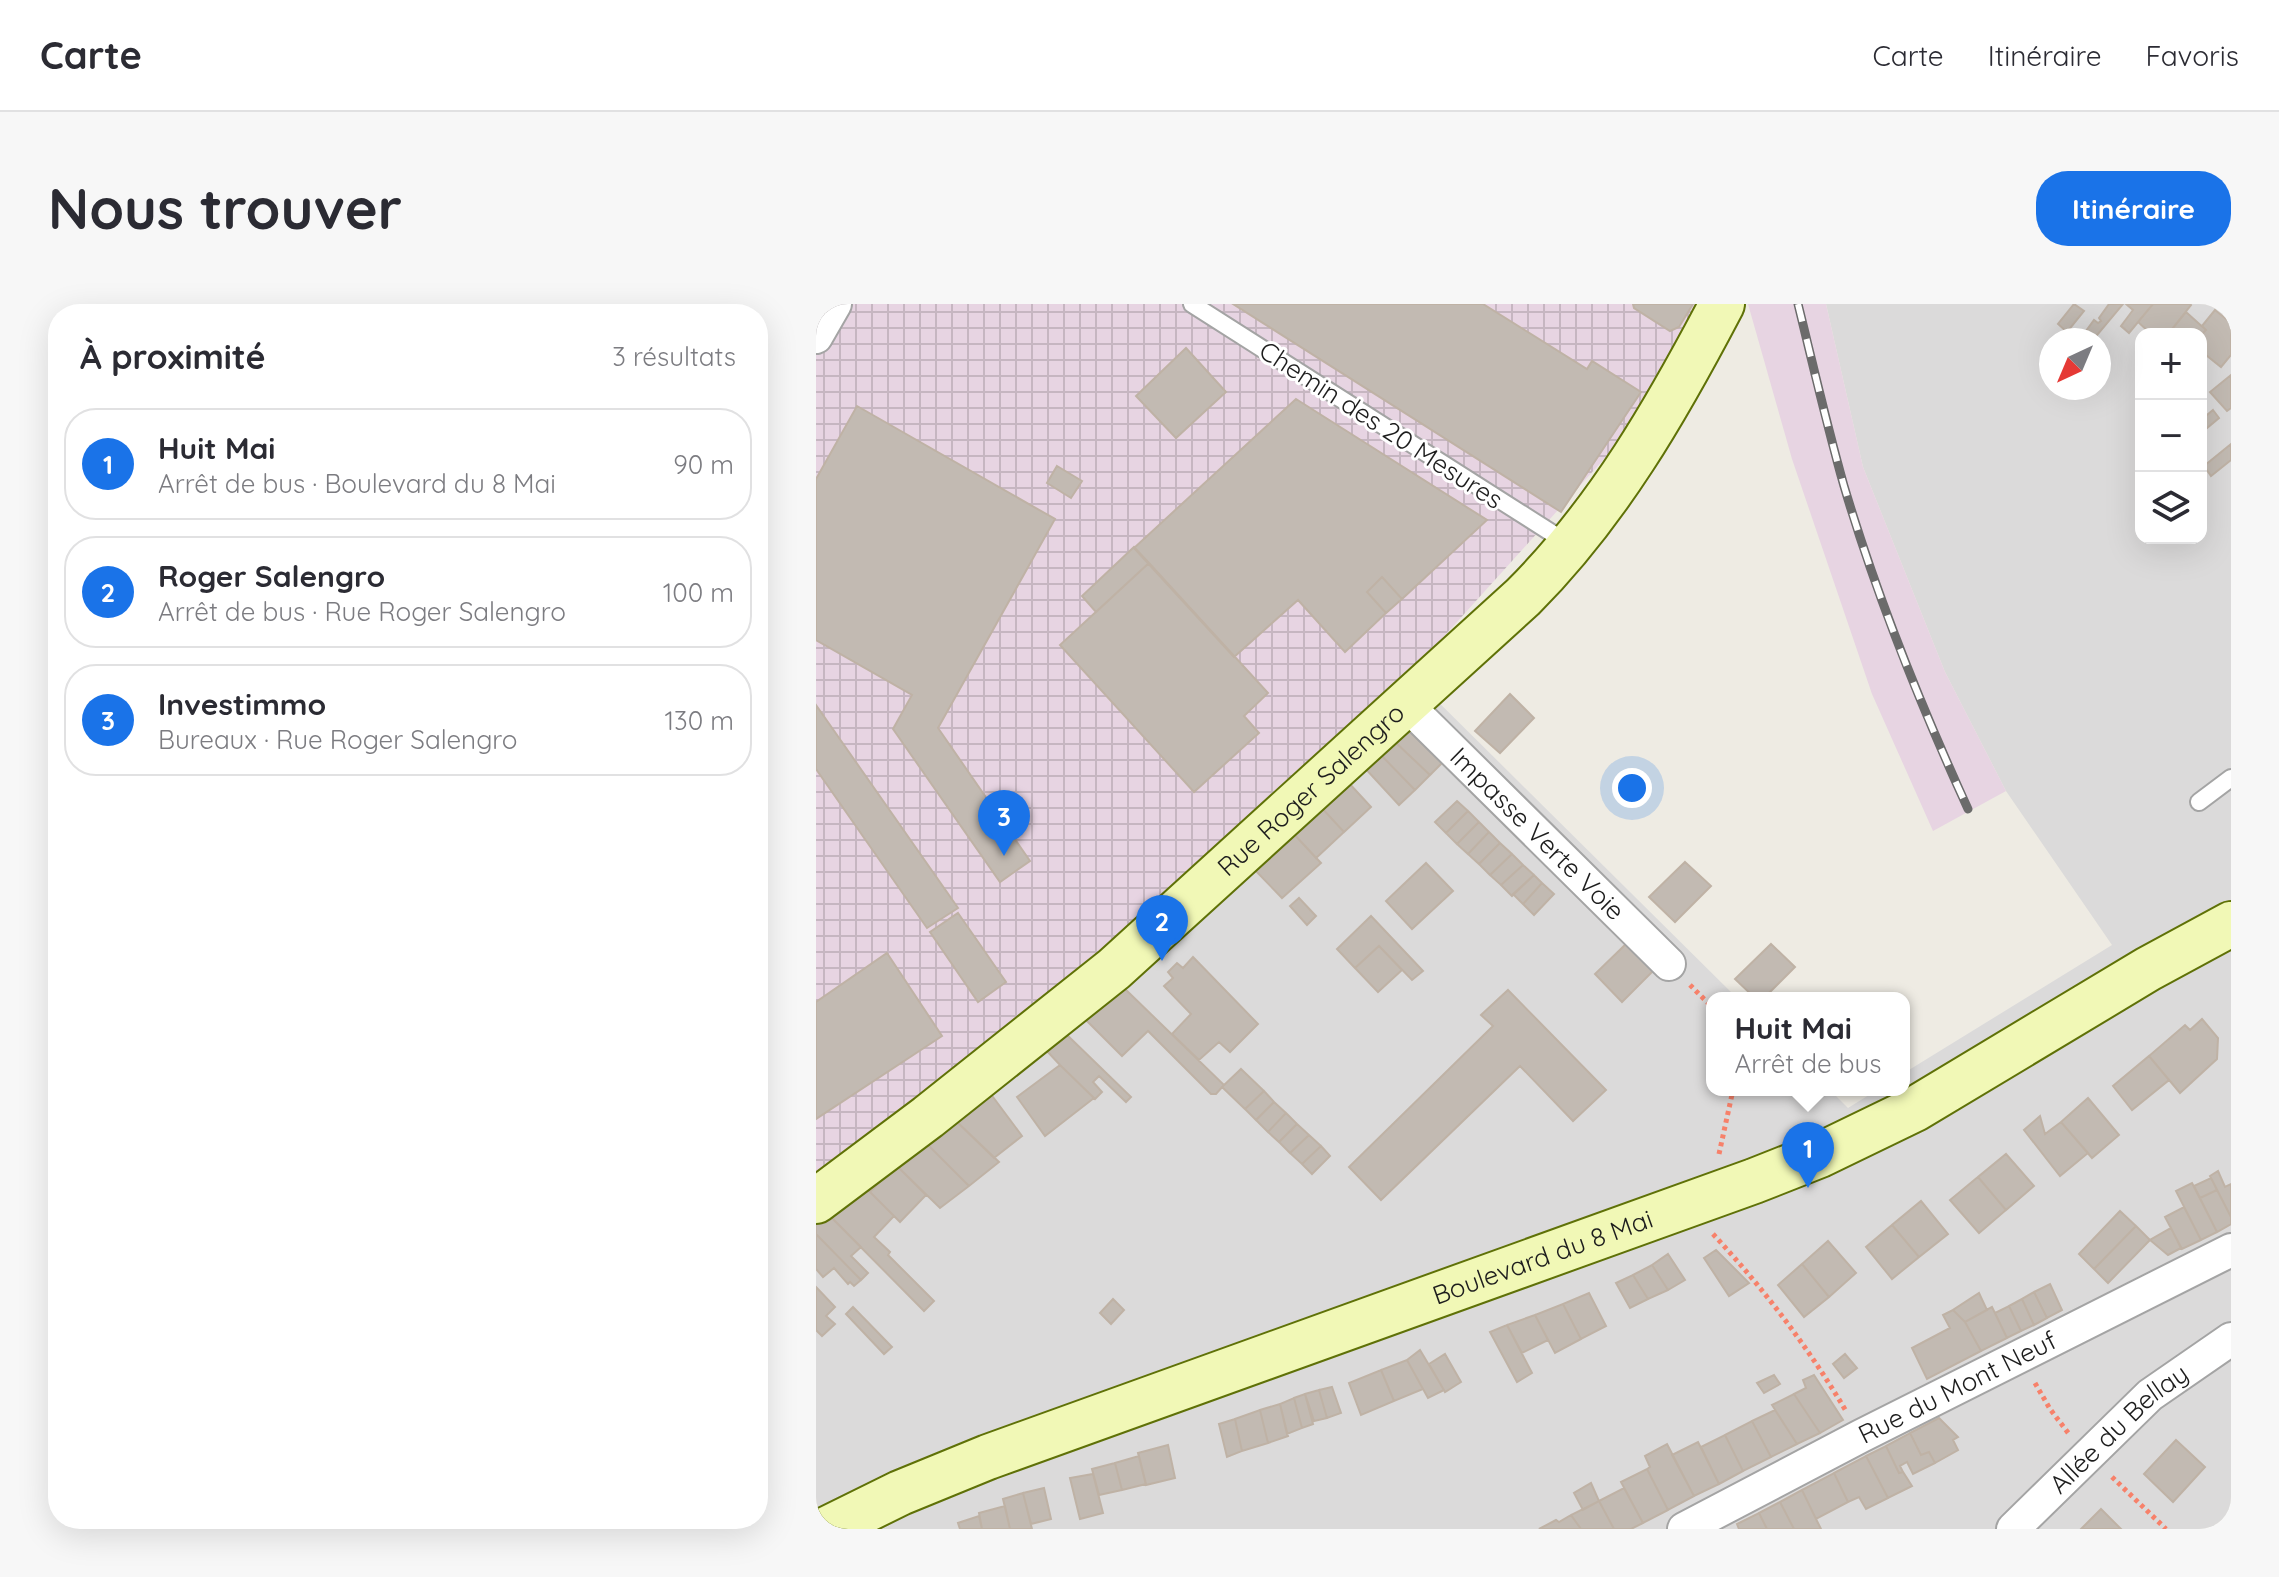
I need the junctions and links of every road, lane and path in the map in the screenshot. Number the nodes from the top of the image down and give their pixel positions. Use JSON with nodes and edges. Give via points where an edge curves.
{"nodes":[{"id":1,"x":835,"y":304,"type":"edge"},
{"id":2,"x":1192,"y":304,"type":"edge"},
{"id":3,"x":1722,"y":304,"type":"edge"},
{"id":4,"x":816,"y":337,"type":"edge"},
{"id":5,"x":1571,"y":545,"type":"junction"},
{"id":6,"x":1405,"y":703,"type":"junction"},
{"id":7,"x":2231,"y":778,"type":"edge"},
{"id":8,"x":2199,"y":802,"type":"dead end"},
{"id":9,"x":2231,"y":924,"type":"edge"},
{"id":10,"x":1669,"y":964,"type":"dead end"},
{"id":11,"x":1732,"y":1096,"type":"edge"},
{"id":12,"x":1717,"y":1163,"type":"dead end"},
{"id":13,"x":816,"y":1201,"type":"edge"},
{"id":14,"x":1705,"y":1226,"type":"dead end"},
{"id":15,"x":2231,"y":1250,"type":"edge"},
{"id":16,"x":2231,"y":1339,"type":"edge"},
{"id":17,"x":2045,"y":1399,"type":"dead end"},
{"id":18,"x":1849,"y":1417,"type":"dead end"},
{"id":19,"x":2073,"y":1438,"type":"dead end"},
{"id":20,"x":2102,"y":1467,"type":"dead end"},
{"id":21,"x":827,"y":1529,"type":"edge"},
{"id":22,"x":1684,"y":1529,"type":"edge"},
{"id":23,"x":2013,"y":1529,"type":"edge"},
{"id":24,"x":2166,"y":1529,"type":"edge"}],
"edges":[{"from":1,"to":4,"type":"street"},
{"from":2,"to":5,"type":"lane","name":"Chemin des 20 Mesures"},
{"from":3,"to":5,"type":"main road","name":"Rue Roger Salengro","via":[[1640,447]]},
{"from":5,"to":6,"type":"main road","name":"Rue Roger Salengro","via":[[1510,609]]},
{"from":6,"to":10,"type":"street","name":"Impasse Verte Voie"},
{"from":6,"to":13,"type":"main road","name":"Rue Roger Salengro","via":[[1073,1004]]},
{"from":7,"to":8,"type":"lane"},
{"from":9,"to":21,"type":"main road","name":"Boulevard du 8 Mai","via":[[1915,1109],[1820,1155],[988,1457]]},
{"from":11,"to":12,"type":"path"},
{"from":14,"to":18,"type":"path","via":[[1784,1318]]},
{"from":15,"to":22,"type":"street","name":"Rue du Mont Neuf"},
{"from":16,"to":23,"type":"street","name":"Allée du Bellay","via":[[2134,1408]]},
{"from":17,"to":19,"type":"path"},
{"from":20,"to":24,"type":"path"}]}
